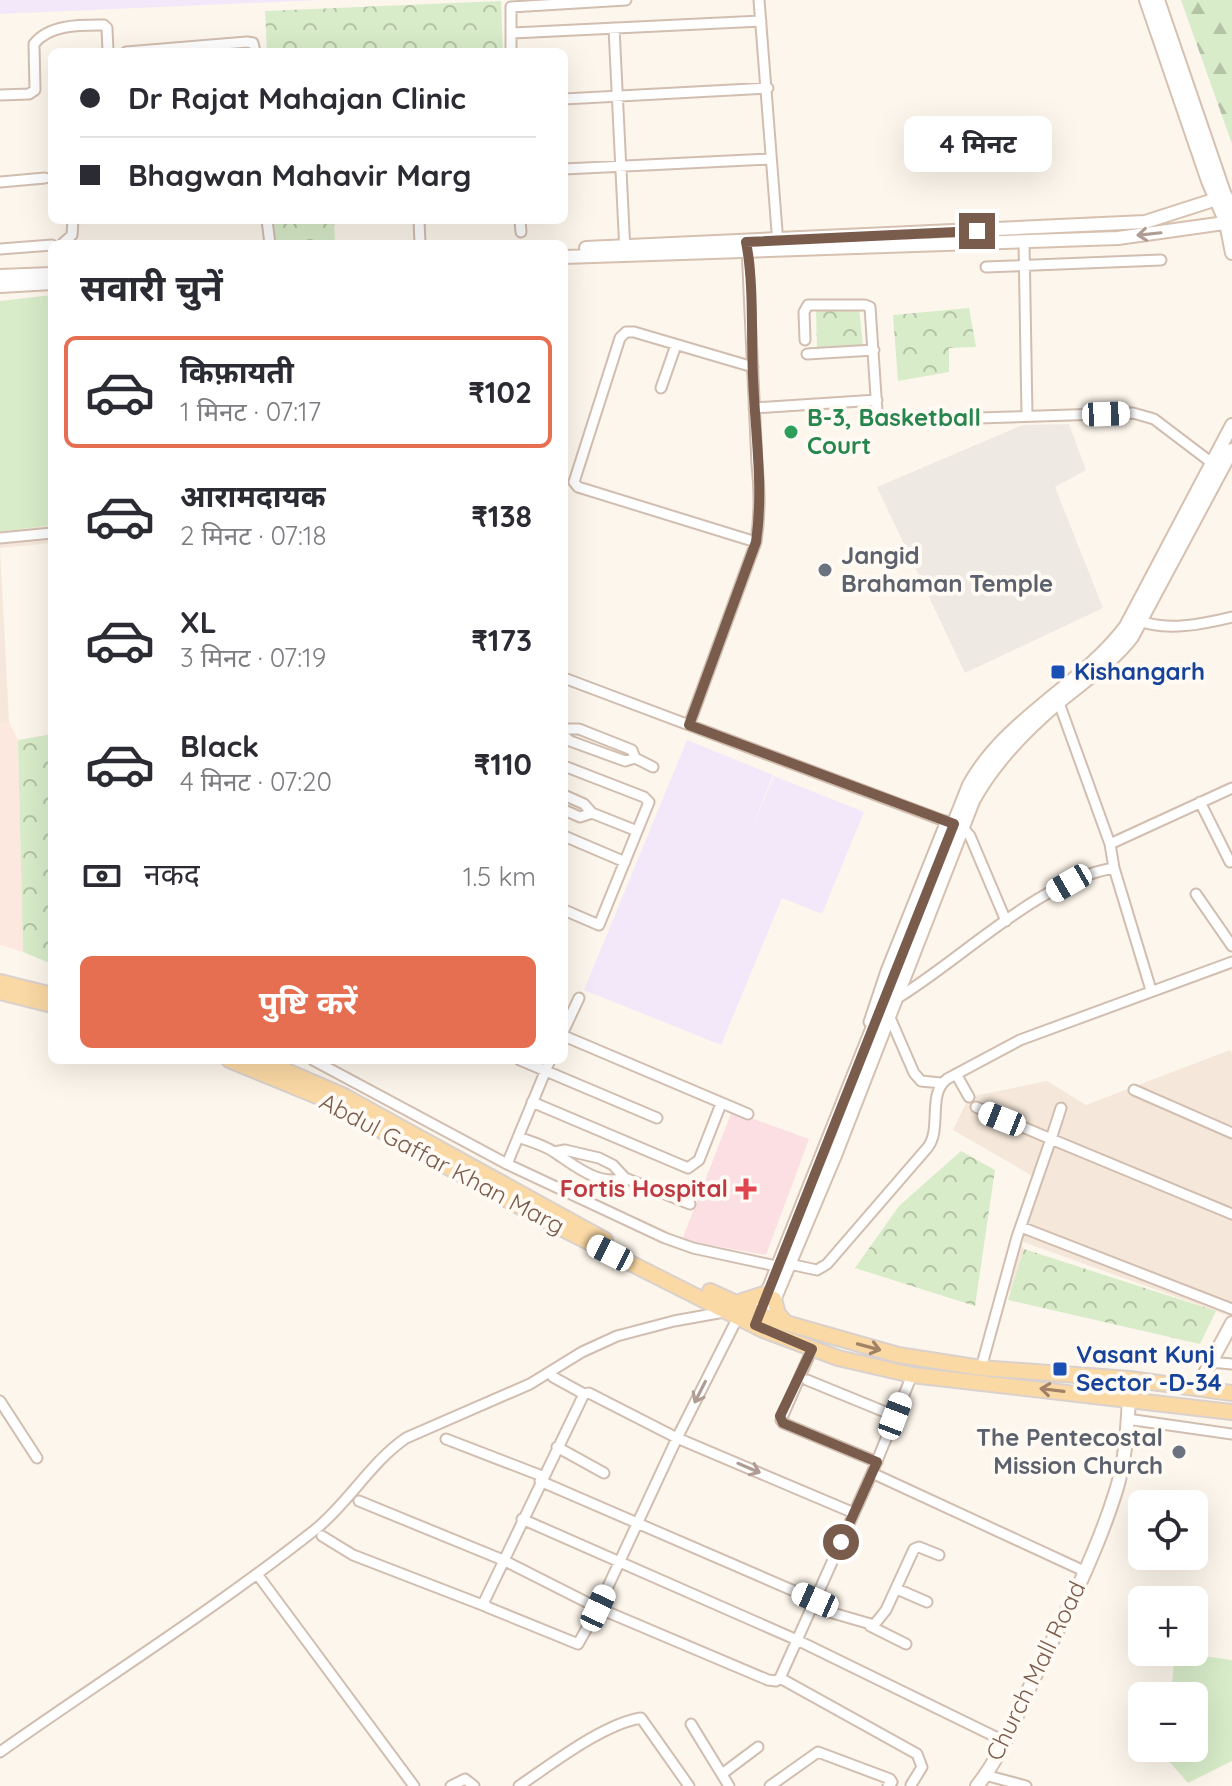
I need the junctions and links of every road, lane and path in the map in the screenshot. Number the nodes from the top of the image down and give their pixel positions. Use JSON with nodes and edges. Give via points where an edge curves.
{"nodes":[{"id":1,"x":626,"y":0,"type":"edge"},
{"id":2,"x":759,"y":0,"type":"edge"},
{"id":3,"x":1146,"y":0,"type":"edge"},
{"id":4,"x":1158,"y":0,"type":"edge"},
{"id":5,"x":761,"y":21,"type":"junction"},
{"id":6,"x":614,"y":28,"type":"junction"},
{"id":7,"x":513,"y":33,"type":"junction"},
{"id":8,"x":108,"y":48,"type":"edge"},
{"id":9,"x":174,"y":48,"type":"edge"},
{"id":10,"x":254,"y":48,"type":"edge"},
{"id":11,"x":511,"y":48,"type":"edge"},
{"id":12,"x":768,"y":88,"type":"junction"},
{"id":13,"x":0,"y":95,"type":"edge"},
{"id":14,"x":616,"y":97,"type":"junction"},
{"id":15,"x":568,"y":99,"type":"edge"},
{"id":16,"x":771,"y":159,"type":"junction"},
{"id":17,"x":620,"y":165,"type":"junction"},
{"id":18,"x":568,"y":169,"type":"edge"},
{"id":19,"x":45,"y":178,"type":"dead end"},
{"id":20,"x":0,"y":182,"type":"edge"},
{"id":21,"x":1221,"y":198,"type":"junction"},
{"id":22,"x":1230,"y":220,"type":"edge"},
{"id":23,"x":520,"y":224,"type":"edge"},
{"id":24,"x":521,"y":232,"type":"dead end"},
{"id":25,"x":978,"y":237,"type":"junction"},
{"id":26,"x":1024,"y":241,"type":"junction"},
{"id":27,"x":48,"y":245,"type":"edge"},
{"id":28,"x":778,"y":245,"type":"junction"},
{"id":29,"x":747,"y":247,"type":"junction"},
{"id":30,"x":0,"y":249,"type":"edge"},
{"id":31,"x":568,"y":249,"type":"edge"},
{"id":32,"x":624,"y":251,"type":"junction"},
{"id":33,"x":1232,"y":253,"type":"edge"},
{"id":34,"x":568,"y":257,"type":"edge"},
{"id":35,"x":1161,"y":260,"type":"dead end"},
{"id":36,"x":1025,"y":265,"type":"junction"},
{"id":37,"x":986,"y":267,"type":"dead end"},
{"id":38,"x":48,"y":274,"type":"edge"},
{"id":39,"x":0,"y":276,"type":"edge"},
{"id":40,"x":48,"y":283,"type":"edge"},
{"id":41,"x":0,"y":286,"type":"edge"},
{"id":42,"x":805,"y":340,"type":"dead end"},
{"id":43,"x":676,"y":345,"type":"junction"},
{"id":44,"x":874,"y":350,"type":"junction"},
{"id":45,"x":807,"y":354,"type":"dead end"},
{"id":46,"x":753,"y":367,"type":"junction"},
{"id":47,"x":661,"y":388,"type":"dead end"},
{"id":48,"x":877,"y":400,"type":"junction"},
{"id":49,"x":754,"y":408,"type":"junction"},
{"id":50,"x":1027,"y":416,"type":"junction"},
{"id":51,"x":1232,"y":425,"type":"edge"},
{"id":52,"x":1232,"y":450,"type":"edge"},
{"id":53,"x":1212,"y":463,"type":"junction"},
{"id":54,"x":48,"y":533,"type":"edge"},
{"id":55,"x":0,"y":538,"type":"edge"},
{"id":56,"x":756,"y":542,"type":"junction"},
{"id":57,"x":1232,"y":617,"type":"edge"},
{"id":58,"x":1136,"y":619,"type":"junction"},
{"id":59,"x":568,"y":680,"type":"edge"},
{"id":60,"x":1059,"y":703,"type":"junction"},
{"id":61,"x":689,"y":725,"type":"junction"},
{"id":62,"x":568,"y":729,"type":"edge"},
{"id":63,"x":568,"y":739,"type":"edge"},
{"id":64,"x":635,"y":758,"type":"junction"},
{"id":65,"x":653,"y":767,"type":"dead end"},
{"id":66,"x":568,"y":768,"type":"edge"},
{"id":67,"x":1232,"y":788,"type":"edge"},
{"id":68,"x":568,"y":797,"type":"edge"},
{"id":69,"x":1200,"y":802,"type":"junction"},
{"id":70,"x":568,"y":812,"type":"edge"},
{"id":71,"x":592,"y":813,"type":"junction"},
{"id":72,"x":954,"y":824,"type":"junction"},
{"id":73,"x":637,"y":831,"type":"junction"},
{"id":74,"x":568,"y":838,"type":"edge"},
{"id":75,"x":1110,"y":844,"type":"junction"},
{"id":76,"x":625,"y":862,"type":"junction"},
{"id":77,"x":1230,"y":862,"type":"edge"},
{"id":78,"x":1114,"y":868,"type":"junction"},
{"id":79,"x":1196,"y":894,"type":"dead end"},
{"id":80,"x":568,"y":912,"type":"edge"},
{"id":81,"x":1006,"y":921,"type":"junction"},
{"id":82,"x":1232,"y":946,"type":"edge"},
{"id":83,"x":1232,"y":962,"type":"edge"},
{"id":84,"x":0,"y":982,"type":"edge"},
{"id":85,"x":1151,"y":990,"type":"junction"},
{"id":86,"x":0,"y":992,"type":"edge"},
{"id":87,"x":48,"y":994,"type":"edge"},
{"id":88,"x":579,"y":998,"type":"dead end"},
{"id":89,"x":48,"y":1004,"type":"edge"},
{"id":90,"x":891,"y":1007,"type":"junction"},
{"id":91,"x":568,"y":1024,"type":"edge"},
{"id":92,"x":568,"y":1035,"type":"edge"},
{"id":93,"x":239,"y":1064,"type":"edge"},
{"id":94,"x":270,"y":1064,"type":"edge"},
{"id":95,"x":320,"y":1064,"type":"edge"},
{"id":96,"x":548,"y":1065,"type":"edge"},
{"id":97,"x":956,"y":1074,"type":"junction"},
{"id":98,"x":941,"y":1083,"type":"junction"},
{"id":99,"x":1138,"y":1092,"type":"dead end"},
{"id":100,"x":969,"y":1097,"type":"dead end"},
{"id":101,"x":532,"y":1102,"type":"junction"},
{"id":102,"x":721,"y":1104,"type":"junction"},
{"id":103,"x":976,"y":1107,"type":"dead end"},
{"id":104,"x":1061,"y":1108,"type":"dead end"},
{"id":105,"x":748,"y":1114,"type":"dead end"},
{"id":106,"x":657,"y":1118,"type":"dead end"},
{"id":107,"x":1232,"y":1133,"type":"edge"},
{"id":108,"x":518,"y":1137,"type":"junction"},
{"id":109,"x":1051,"y":1139,"type":"junction"},
{"id":110,"x":818,"y":1151,"type":"dead end"},
{"id":111,"x":554,"y":1152,"type":"junction"},
{"id":112,"x":507,"y":1164,"type":"junction"},
{"id":113,"x":625,"y":1178,"type":"junction"},
{"id":114,"x":690,"y":1204,"type":"dead end"},
{"id":115,"x":1232,"y":1214,"type":"edge"},
{"id":116,"x":1021,"y":1227,"type":"junction"},
{"id":117,"x":783,"y":1265,"type":"junction"},
{"id":118,"x":771,"y":1296,"type":"junction"},
{"id":119,"x":1232,"y":1309,"type":"edge"},
{"id":120,"x":734,"y":1310,"type":"junction"},
{"id":121,"x":1232,"y":1323,"type":"edge"},
{"id":122,"x":763,"y":1324,"type":"junction"},
{"id":123,"x":794,"y":1326,"type":"junction"},
{"id":124,"x":812,"y":1349,"type":"junction"},
{"id":125,"x":1210,"y":1362,"type":"junction"},
{"id":126,"x":1232,"y":1364,"type":"edge"},
{"id":127,"x":981,"y":1368,"type":"junction"},
{"id":128,"x":912,"y":1375,"type":"junction"},
{"id":129,"x":553,"y":1377,"type":"dead end"},
{"id":130,"x":1130,"y":1379,"type":"junction"},
{"id":131,"x":807,"y":1380,"type":"dead end"},
{"id":132,"x":1197,"y":1388,"type":"junction"},
{"id":133,"x":1232,"y":1393,"type":"edge"},
{"id":134,"x":584,"y":1394,"type":"junction"},
{"id":135,"x":1129,"y":1399,"type":"junction"},
{"id":136,"x":0,"y":1401,"type":"edge"},
{"id":137,"x":1232,"y":1412,"type":"edge"},
{"id":138,"x":895,"y":1416,"type":"junction"},
{"id":139,"x":1127,"y":1419,"type":"junction"},
{"id":140,"x":1232,"y":1434,"type":"edge"},
{"id":141,"x":677,"y":1438,"type":"junction"},
{"id":142,"x":446,"y":1439,"type":"dead end"},
{"id":143,"x":557,"y":1447,"type":"junction"},
{"id":144,"x":37,"y":1458,"type":"dead end"},
{"id":145,"x":877,"y":1462,"type":"junction"},
{"id":146,"x":604,"y":1473,"type":"dead end"},
{"id":147,"x":872,"y":1473,"type":"junction"},
{"id":148,"x":541,"y":1479,"type":"junction"},
{"id":149,"x":359,"y":1501,"type":"dead end"},
{"id":150,"x":854,"y":1513,"type":"junction"},
{"id":151,"x":522,"y":1519,"type":"junction"},
{"id":152,"x":638,"y":1522,"type":"junction"},
{"id":153,"x":322,"y":1536,"type":"dead end"},
{"id":154,"x":939,"y":1555,"type":"dead end"},
{"id":155,"x":503,"y":1560,"type":"junction"},
{"id":156,"x":619,"y":1562,"type":"junction"},
{"id":157,"x":1084,"y":1571,"type":"junction"},
{"id":158,"x":257,"y":1574,"type":"junction"},
{"id":159,"x":897,"y":1589,"type":"junction"},
{"id":160,"x":927,"y":1602,"type":"dead end"},
{"id":161,"x":814,"y":1603,"type":"junction"},
{"id":162,"x":485,"y":1606,"type":"junction"},
{"id":163,"x":598,"y":1608,"type":"junction"},
{"id":164,"x":870,"y":1626,"type":"junction"},
{"id":165,"x":797,"y":1640,"type":"junction"},
{"id":166,"x":906,"y":1644,"type":"dead end"},
{"id":167,"x":780,"y":1678,"type":"junction"},
{"id":168,"x":691,"y":1724,"type":"dead end"},
{"id":169,"x":1004,"y":1741,"type":"junction"},
{"id":170,"x":758,"y":1747,"type":"dead end"},
{"id":171,"x":0,"y":1752,"type":"edge"},
{"id":172,"x":722,"y":1774,"type":"junction"},
{"id":173,"x":981,"y":1781,"type":"edge"},
{"id":174,"x":911,"y":1785,"type":"edge"},
{"id":175,"x":414,"y":1786,"type":"edge"},
{"id":176,"x":451,"y":1786,"type":"edge"},
{"id":177,"x":474,"y":1786,"type":"edge"},
{"id":178,"x":519,"y":1786,"type":"edge"},
{"id":179,"x":689,"y":1786,"type":"edge"},
{"id":180,"x":729,"y":1786,"type":"edge"},
{"id":181,"x":770,"y":1786,"type":"edge"},
{"id":182,"x":888,"y":1786,"type":"edge"},
{"id":183,"x":1026,"y":1786,"type":"edge"}],
"edges":[{"from":1,"to":7,"type":"street","via":[[511,7]]},
{"from":2,"to":5,"type":"street"},
{"from":3,"to":21,"type":"main road"},
{"from":4,"to":21,"type":"main road"},
{"from":5,"to":6,"type":"street"},
{"from":5,"to":12,"type":"street"},
{"from":6,"to":7,"type":"street"},
{"from":6,"to":14,"type":"street"},
{"from":7,"to":11,"type":"street"},
{"from":8,"to":13,"type":"street","via":[[104,25],[55,30],[34,44],[35,90]]},
{"from":9,"to":10,"type":"street","via":[[247,42]]},
{"from":12,"to":14,"type":"street"},
{"from":12,"to":16,"type":"street"},
{"from":14,"to":15,"type":"street"},
{"from":14,"to":17,"type":"street"},
{"from":16,"to":17,"type":"street"},
{"from":16,"to":28,"type":"street"},
{"from":17,"to":18,"type":"street"},
{"from":17,"to":32,"type":"street"},
{"from":19,"to":20,"type":"street"},
{"from":21,"to":22,"type":"main road"},
{"from":21,"to":25,"type":"main road","via":[[1145,222]]},
{"from":22,"to":26,"type":"main road","one_way":true,"via":[[1118,238]]},
{"from":22,"to":33,"type":"main road"},
{"from":23,"to":24,"type":"street"},
{"from":25,"to":26,"type":"main road"},
{"from":25,"to":28,"type":"main road"},
{"from":26,"to":36,"type":"street"},
{"from":27,"to":30,"type":"street"},
{"from":28,"to":29,"type":"main road"},
{"from":29,"to":32,"type":"main road"},
{"from":29,"to":46,"type":"street"},
{"from":31,"to":32,"type":"main road"},
{"from":32,"to":34,"type":"main road"},
{"from":35,"to":36,"type":"street"},
{"from":36,"to":37,"type":"street"},
{"from":36,"to":50,"type":"street"},
{"from":38,"to":39,"type":"main road"},
{"from":40,"to":41,"type":"main road"},
{"from":42,"to":44,"type":"street","via":[[806,307],[865,305],[870,307]]},
{"from":43,"to":46,"type":"street"},
{"from":43,"to":47,"type":"street"},
{"from":43,"to":56,"type":"street","via":[[634,332],[622,335],[574,483]]},
{"from":44,"to":45,"type":"street"},
{"from":44,"to":48,"type":"street"},
{"from":46,"to":49,"type":"street"},
{"from":48,"to":49,"type":"street"},
{"from":48,"to":50,"type":"street","via":[[879,416],[886,421]]},
{"from":49,"to":56,"type":"street","via":[[761,495]]},
{"from":50,"to":53,"type":"street","via":[[1147,416]]},
{"from":51,"to":53,"type":"main road"},
{"from":52,"to":58,"type":"main road"},
{"from":53,"to":58,"type":"main road"},
{"from":54,"to":55,"type":"street"},
{"from":56,"to":61,"type":"street"},
{"from":57,"to":58,"type":"street","via":[[1174,626]]},
{"from":58,"to":60,"type":"main road","via":[[1119,652]]},
{"from":58,"to":72,"type":"main road","via":[[990,754],[969,785]]},
{"from":59,"to":61,"type":"street"},
{"from":60,"to":72,"type":"main road","via":[[988,775]]},
{"from":60,"to":75,"type":"street"},
{"from":61,"to":72,"type":"street"},
{"from":62,"to":64,"type":"street","via":[[632,750]]},
{"from":63,"to":64,"type":"street","via":[[625,761]]},
{"from":64,"to":65,"type":"street"},
{"from":66,"to":73,"type":"street","via":[[647,800]]},
{"from":67,"to":69,"type":"street"},
{"from":68,"to":71,"type":"street"},
{"from":69,"to":75,"type":"street"},
{"from":69,"to":77,"type":"street"},
{"from":70,"to":71,"type":"street","via":[[580,817]]},
{"from":71,"to":73,"type":"street"},
{"from":72,"to":81,"type":"street","via":[[970,836]]},
{"from":72,"to":90,"type":"main road"},
{"from":72,"to":110,"type":"street","via":[[886,971]]},
{"from":72,"to":117,"type":"main road"},
{"from":73,"to":76,"type":"street"},
{"from":74,"to":76,"type":"street"},
{"from":75,"to":78,"type":"street"},
{"from":76,"to":80,"type":"street","via":[[599,925]]},
{"from":78,"to":81,"type":"street","via":[[1069,883]]},
{"from":78,"to":85,"type":"street"},
{"from":79,"to":82,"type":"street"},
{"from":81,"to":90,"type":"street"},
{"from":83,"to":85,"type":"street"},
{"from":84,"to":87,"type":"main road"},
{"from":85,"to":97,"type":"street","via":[[1020,1040]]},
{"from":86,"to":89,"type":"main road"},
{"from":88,"to":91,"type":"street"},
{"from":90,"to":98,"type":"street","via":[[914,1073],[921,1081]]},
{"from":90,"to":117,"type":"main road","via":[[834,1158]]},
{"from":92,"to":102,"type":"street"},
{"from":93,"to":120,"type":"main road","name":"Abdul Gaffar Khan Marg","via":[[314,1094],[533,1214]]},
{"from":94,"to":120,"type":"main road","name":"Abdul Gaffar Khan Marg","via":[[342,1095]]},
{"from":95,"to":112,"type":"street"},
{"from":96,"to":101,"type":"street"},
{"from":96,"to":106,"type":"street"},
{"from":97,"to":98,"type":"street"},
{"from":97,"to":100,"type":"street"},
{"from":98,"to":117,"type":"street","via":[[928,1147],[827,1264],[817,1270]]},
{"from":99,"to":107,"type":"street"},
{"from":101,"to":102,"type":"street","via":[[688,1168],[699,1160]]},
{"from":101,"to":108,"type":"street"},
{"from":102,"to":105,"type":"street"},
{"from":103,"to":109,"type":"street"},
{"from":104,"to":109,"type":"street"},
{"from":108,"to":111,"type":"street"},
{"from":108,"to":112,"type":"street"},
{"from":109,"to":115,"type":"street"},
{"from":109,"to":116,"type":"street"},
{"from":111,"to":113,"type":"street","via":[[602,1178]]},
{"from":111,"to":113,"type":"street","via":[[599,1158]]},
{"from":112,"to":117,"type":"street","via":[[665,1238]]},
{"from":113,"to":114,"type":"street"},
{"from":116,"to":119,"type":"street"},
{"from":116,"to":127,"type":"street"},
{"from":117,"to":118,"type":"main road"},
{"from":118,"to":120,"type":"main road"},
{"from":118,"to":122,"type":"main road"},
{"from":118,"to":123,"type":"main road","via":[[781,1318]]},
{"from":120,"to":122,"type":"main road"},
{"from":120,"to":141,"type":"street","one_way":true,"via":[[723,1346]]},
{"from":120,"to":158,"type":"street","via":[[617,1336],[530,1384],[415,1433],[389,1452],[326,1521]]},
{"from":121,"to":125,"type":"main road"},
{"from":122,"to":123,"type":"main road"},
{"from":122,"to":124,"type":"main road"},
{"from":123,"to":127,"type":"main road","one_way":true,"via":[[898,1355]]},
{"from":124,"to":128,"type":"main road"},
{"from":124,"to":145,"type":"street","via":[[781,1420]]},
{"from":125,"to":126,"type":"street"},
{"from":125,"to":132,"type":"main road"},
{"from":127,"to":130,"type":"main road"},
{"from":135,"to":128,"type":"main road","one_way":true},
{"from":128,"to":138,"type":"street"},
{"from":129,"to":134,"type":"street"},
{"from":130,"to":132,"type":"main road"},
{"from":130,"to":135,"type":"main road","name":"Church Mall Road"},
{"from":131,"to":138,"type":"street"},
{"from":132,"to":133,"type":"main road"},
{"from":134,"to":141,"type":"street"},
{"from":134,"to":143,"type":"street"},
{"from":135,"to":137,"type":"main road"},
{"from":135,"to":139,"type":"main road","name":"Church Mall Road"},
{"from":136,"to":144,"type":"street"},
{"from":138,"to":145,"type":"street"},
{"from":139,"to":140,"type":"street"},
{"from":139,"to":157,"type":"main road","name":"Church Mall Road","via":[[1120,1477]]},
{"from":141,"to":150,"type":"street","one_way":true},
{"from":141,"to":152,"type":"street"},
{"from":142,"to":148,"type":"street"},
{"from":143,"to":146,"type":"street"},
{"from":143,"to":148,"type":"street"},
{"from":145,"to":147,"type":"street"},
{"from":147,"to":150,"type":"street"},
{"from":147,"to":157,"type":"street"},
{"from":148,"to":151,"type":"street"},
{"from":148,"to":152,"type":"street"},
{"from":149,"to":155,"type":"street"},
{"from":150,"to":161,"type":"street"},
{"from":151,"to":155,"type":"street"},
{"from":151,"to":156,"type":"street"},
{"from":152,"to":156,"type":"street"},
{"from":152,"to":161,"type":"street"},
{"from":153,"to":162,"type":"street","via":[[353,1555]]},
{"from":154,"to":159,"type":"street","via":[[916,1548]]},
{"from":155,"to":162,"type":"street"},
{"from":155,"to":163,"type":"street"},
{"from":156,"to":163,"type":"street"},
{"from":156,"to":165,"type":"street"},
{"from":157,"to":169,"type":"main road","name":"Church Mall Road"},
{"from":158,"to":171,"type":"street"},
{"from":158,"to":175,"type":"street"},
{"from":159,"to":160,"type":"street"},
{"from":159,"to":164,"type":"street","via":[[882,1618]]},
{"from":161,"to":164,"type":"street"},
{"from":161,"to":165,"type":"street"},
{"from":162,"to":163,"type":"street","via":[[578,1644]]},
{"from":163,"to":167,"type":"street","via":[[768,1680]]},
{"from":164,"to":166,"type":"street"},
{"from":165,"to":167,"type":"street"},
{"from":165,"to":169,"type":"street"},
{"from":167,"to":174,"type":"street","via":[[917,1754],[922,1767]]},
{"from":168,"to":172,"type":"street"},
{"from":169,"to":173,"type":"main road","name":"Church Mall Road"},
{"from":170,"to":172,"type":"street"},
{"from":172,"to":180,"type":"street"},
{"from":173,"to":183,"type":"street","name":"Church Mall Road"},
{"from":176,"to":177,"type":"street","via":[[465,1779]]},
{"from":178,"to":179,"type":"street","via":[[577,1747],[641,1718]]},
{"from":181,"to":182,"type":"street","via":[[818,1752],[890,1779]]}]}
